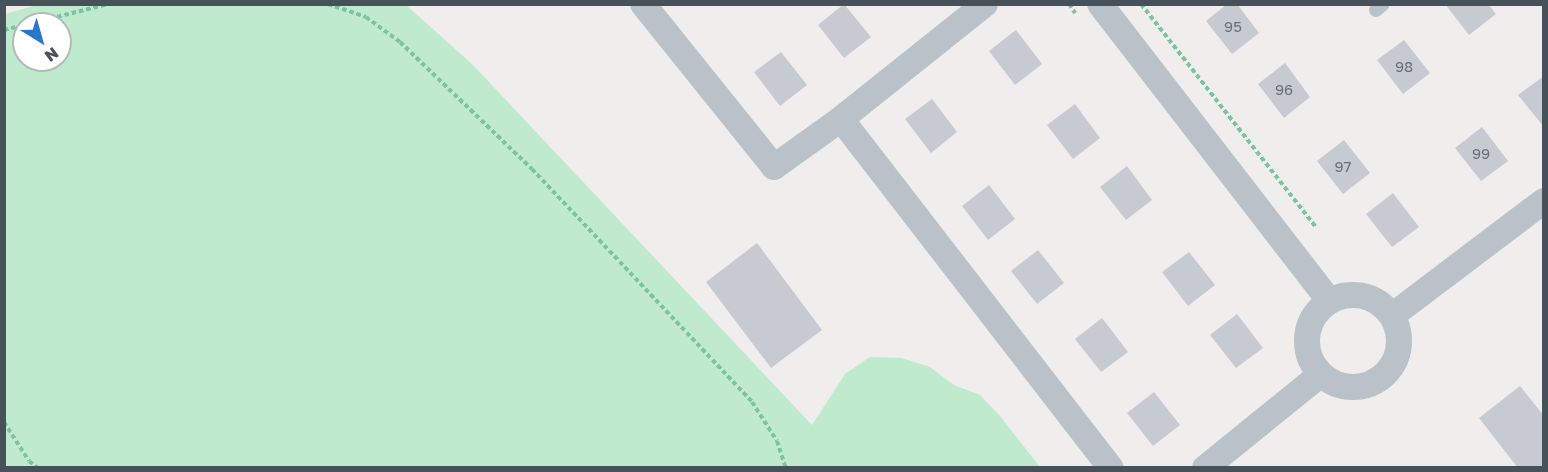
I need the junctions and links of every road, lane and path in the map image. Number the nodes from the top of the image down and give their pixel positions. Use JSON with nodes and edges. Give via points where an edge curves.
{"nodes":[{"id":1,"x":109,"y":4,"type":"edge"},
{"id":2,"x":328,"y":4,"type":"edge"},
{"id":3,"x":643,"y":4,"type":"edge"},
{"id":4,"x":985,"y":4,"type":"edge"},
{"id":5,"x":1100,"y":4,"type":"edge"},
{"id":6,"x":1141,"y":4,"type":"edge"},
{"id":7,"x":72,"y":13,"type":"edge"},
{"id":8,"x":841,"y":119,"type":"junction"},
{"id":9,"x":1544,"y":201,"type":"edge"},
{"id":10,"x":1316,"y":227,"type":"dead end"},
{"id":11,"x":1329,"y":300,"type":"junction"},
{"id":12,"x":1393,"y":315,"type":"junction"},
{"id":13,"x":1320,"y":375,"type":"junction"},
{"id":14,"x":4,"y":422,"type":"edge"},
{"id":15,"x":38,"y":468,"type":"edge"},
{"id":16,"x":786,"y":468,"type":"edge"},
{"id":17,"x":1111,"y":468,"type":"edge"},
{"id":18,"x":1205,"y":468,"type":"edge"}],
"edges":[{"from":1,"to":7,"type":"path"},
{"from":2,"to":16,"type":"path","via":[[366,17],[400,42],[532,169],[752,402],[777,441]]},
{"from":3,"to":8,"type":"street","via":[[774,167]]},
{"from":4,"to":8,"type":"street"},
{"from":5,"to":11,"type":"street"},
{"from":6,"to":10,"type":"path"},
{"from":8,"to":17,"type":"street"},
{"from":9,"to":12,"type":"street"},
{"from":11,"to":12,"type":"street","via":[[1352,293],[1375,299]]},
{"from":11,"to":13,"type":"street","via":[[1310,321],[1306,350]]},
{"from":12,"to":13,"type":"street","via":[[1401,341],[1393,367],[1372,385],[1344,388]]},
{"from":13,"to":18,"type":"street"},
{"from":14,"to":15,"type":"path","via":[[29,461]]}]}
